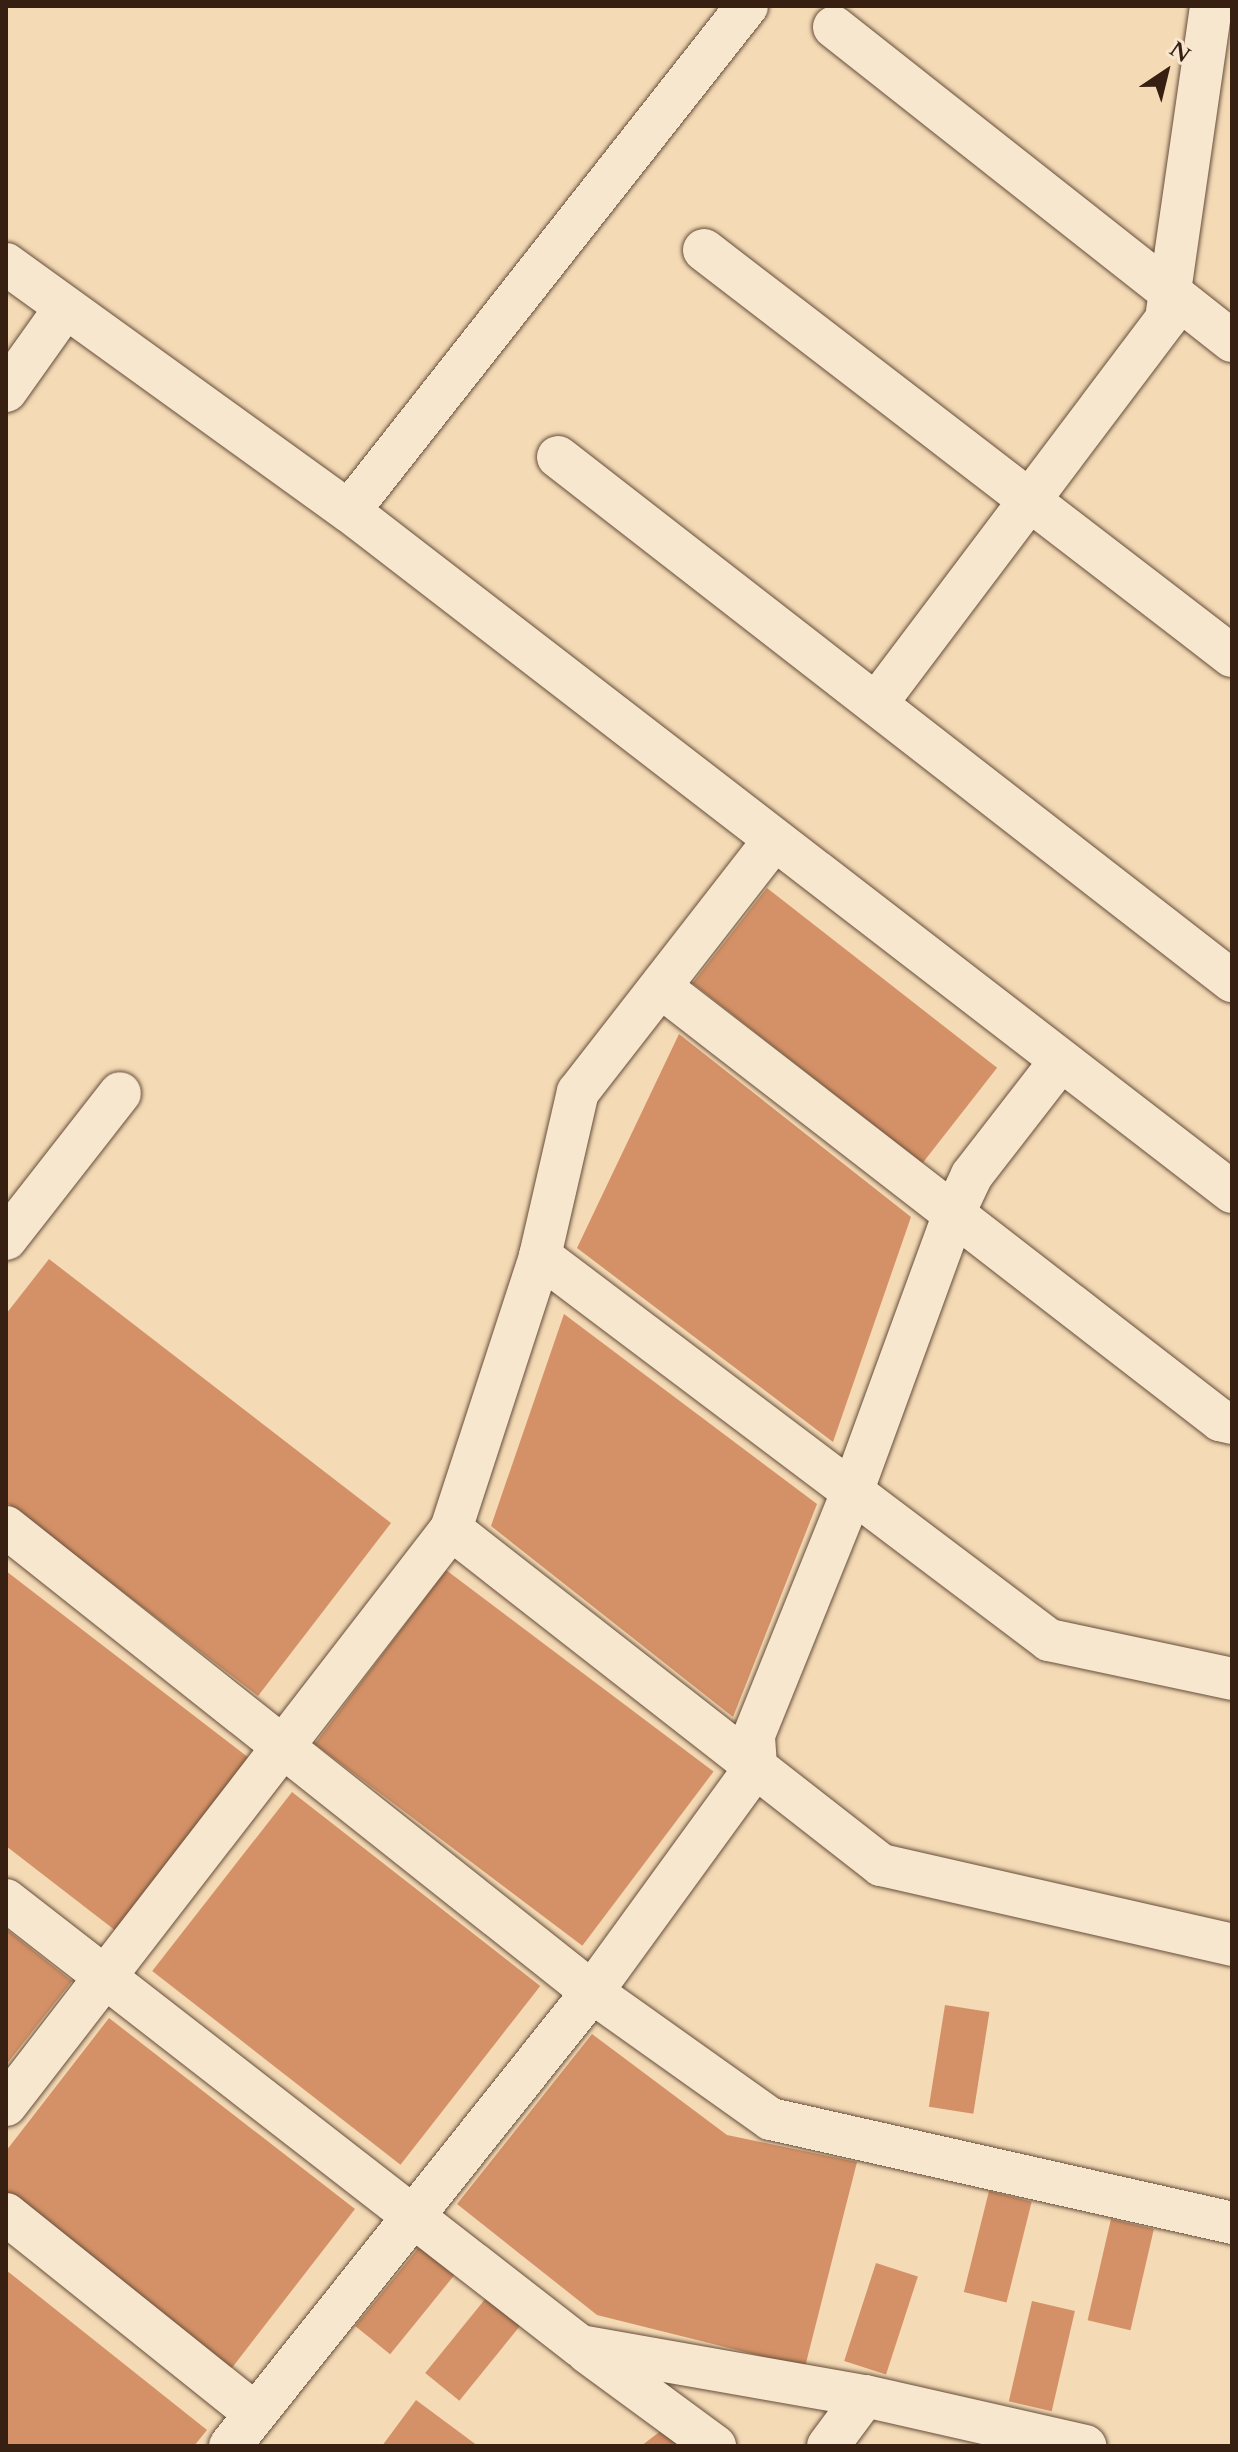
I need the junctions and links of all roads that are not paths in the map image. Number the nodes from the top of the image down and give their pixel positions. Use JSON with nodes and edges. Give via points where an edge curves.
{"nodes":[{"id":1,"x":747,"y":6,"type":"edge"},
{"id":2,"x":1211,"y":6,"type":"edge"},
{"id":3,"x":1218,"y":6,"type":"edge"},
{"id":4,"x":1232,"y":17,"type":"edge"},
{"id":5,"x":834,"y":27,"type":"dead end"},
{"id":6,"x":704,"y":250,"type":"dead end"},
{"id":7,"x":6,"y":264,"type":"edge"},
{"id":8,"x":1169,"y":293,"type":"junction"},
{"id":9,"x":65,"y":308,"type":"junction"},
{"id":10,"x":1232,"y":341,"type":"edge"},
{"id":11,"x":6,"y":391,"type":"edge"},
{"id":12,"x":558,"y":457,"type":"dead end"},
{"id":13,"x":1029,"y":501,"type":"junction"},
{"id":14,"x":349,"y":511,"type":"junction"},
{"id":15,"x":1232,"y":656,"type":"edge"},
{"id":16,"x":876,"y":704,"type":"junction"},
{"id":17,"x":774,"y":840,"type":"junction"},
{"id":18,"x":1232,"y":981,"type":"edge"},
{"id":19,"x":662,"y":988,"type":"junction"},
{"id":20,"x":1059,"y":1063,"type":"junction"},
{"id":21,"x":120,"y":1093,"type":"dead end"},
{"id":22,"x":1232,"y":1192,"type":"edge"},
{"id":23,"x":954,"y":1213,"type":"junction"},
{"id":24,"x":6,"y":1239,"type":"edge"},
{"id":25,"x":540,"y":1256,"type":"junction"},
{"id":26,"x":1232,"y":1423,"type":"edge"},
{"id":27,"x":851,"y":1495,"type":"junction"},
{"id":28,"x":6,"y":1527,"type":"edge"},
{"id":29,"x":451,"y":1529,"type":"junction"},
{"id":30,"x":1232,"y":1679,"type":"edge"},
{"id":31,"x":281,"y":1749,"type":"junction"},
{"id":32,"x":756,"y":1766,"type":"junction"},
{"id":33,"x":6,"y":1900,"type":"edge"},
{"id":34,"x":1232,"y":1945,"type":"edge"},
{"id":35,"x":105,"y":1981,"type":"junction"},
{"id":36,"x":592,"y":1992,"type":"junction"},
{"id":37,"x":6,"y":2105,"type":"edge"},
{"id":38,"x":412,"y":2212,"type":"junction"},
{"id":39,"x":6,"y":2214,"type":"edge"},
{"id":40,"x":1232,"y":2223,"type":"edge"},
{"id":41,"x":580,"y":2346,"type":"junction"},
{"id":42,"x":865,"y":2396,"type":"junction"},
{"id":43,"x":245,"y":2434,"type":"edge"},
{"id":44,"x":715,"y":2446,"type":"edge"},
{"id":45,"x":828,"y":2446,"type":"edge"},
{"id":46,"x":1085,"y":2446,"type":"edge"}],
"edges":[{"from":1,"to":14,"type":"street"},
{"from":2,"to":8,"type":"street"},
{"from":3,"to":4,"type":"street"},
{"from":5,"to":8,"type":"street"},
{"from":6,"to":13,"type":"street"},
{"from":7,"to":9,"type":"street"},
{"from":8,"to":10,"type":"street"},
{"from":8,"to":13,"type":"street","via":[[1166,319]]},
{"from":9,"to":11,"type":"street"},
{"from":9,"to":14,"type":"street"},
{"from":12,"to":16,"type":"street"},
{"from":13,"to":15,"type":"street"},
{"from":13,"to":16,"type":"street"},
{"from":14,"to":17,"type":"street"},
{"from":16,"to":18,"type":"street"},
{"from":17,"to":19,"type":"street"},
{"from":17,"to":20,"type":"street"},
{"from":19,"to":23,"type":"street"},
{"from":19,"to":25,"type":"street","via":[[578,1092]]},
{"from":20,"to":22,"type":"street"},
{"from":20,"to":23,"type":"street","via":[[972,1175]]},
{"from":21,"to":24,"type":"street"},
{"from":23,"to":26,"type":"street","via":[[1220,1420]]},
{"from":23,"to":27,"type":"street"},
{"from":25,"to":27,"type":"street"},
{"from":25,"to":29,"type":"street"},
{"from":27,"to":30,"type":"street","via":[[1049,1640]]},
{"from":27,"to":32,"type":"street","via":[[754,1735]]},
{"from":28,"to":31,"type":"street"},
{"from":29,"to":31,"type":"street"},
{"from":29,"to":32,"type":"street"},
{"from":31,"to":35,"type":"street"},
{"from":31,"to":36,"type":"street"},
{"from":32,"to":34,"type":"street","via":[[881,1865]]},
{"from":32,"to":36,"type":"street"},
{"from":33,"to":35,"type":"street"},
{"from":35,"to":37,"type":"street"},
{"from":35,"to":38,"type":"street"},
{"from":36,"to":38,"type":"street"},
{"from":36,"to":40,"type":"street","via":[[771,2119]]},
{"from":38,"to":41,"type":"street"},
{"from":38,"to":43,"type":"street"},
{"from":39,"to":43,"type":"street"},
{"from":41,"to":42,"type":"street"},
{"from":41,"to":44,"type":"street"},
{"from":42,"to":45,"type":"street"},
{"from":42,"to":46,"type":"street"}]}
